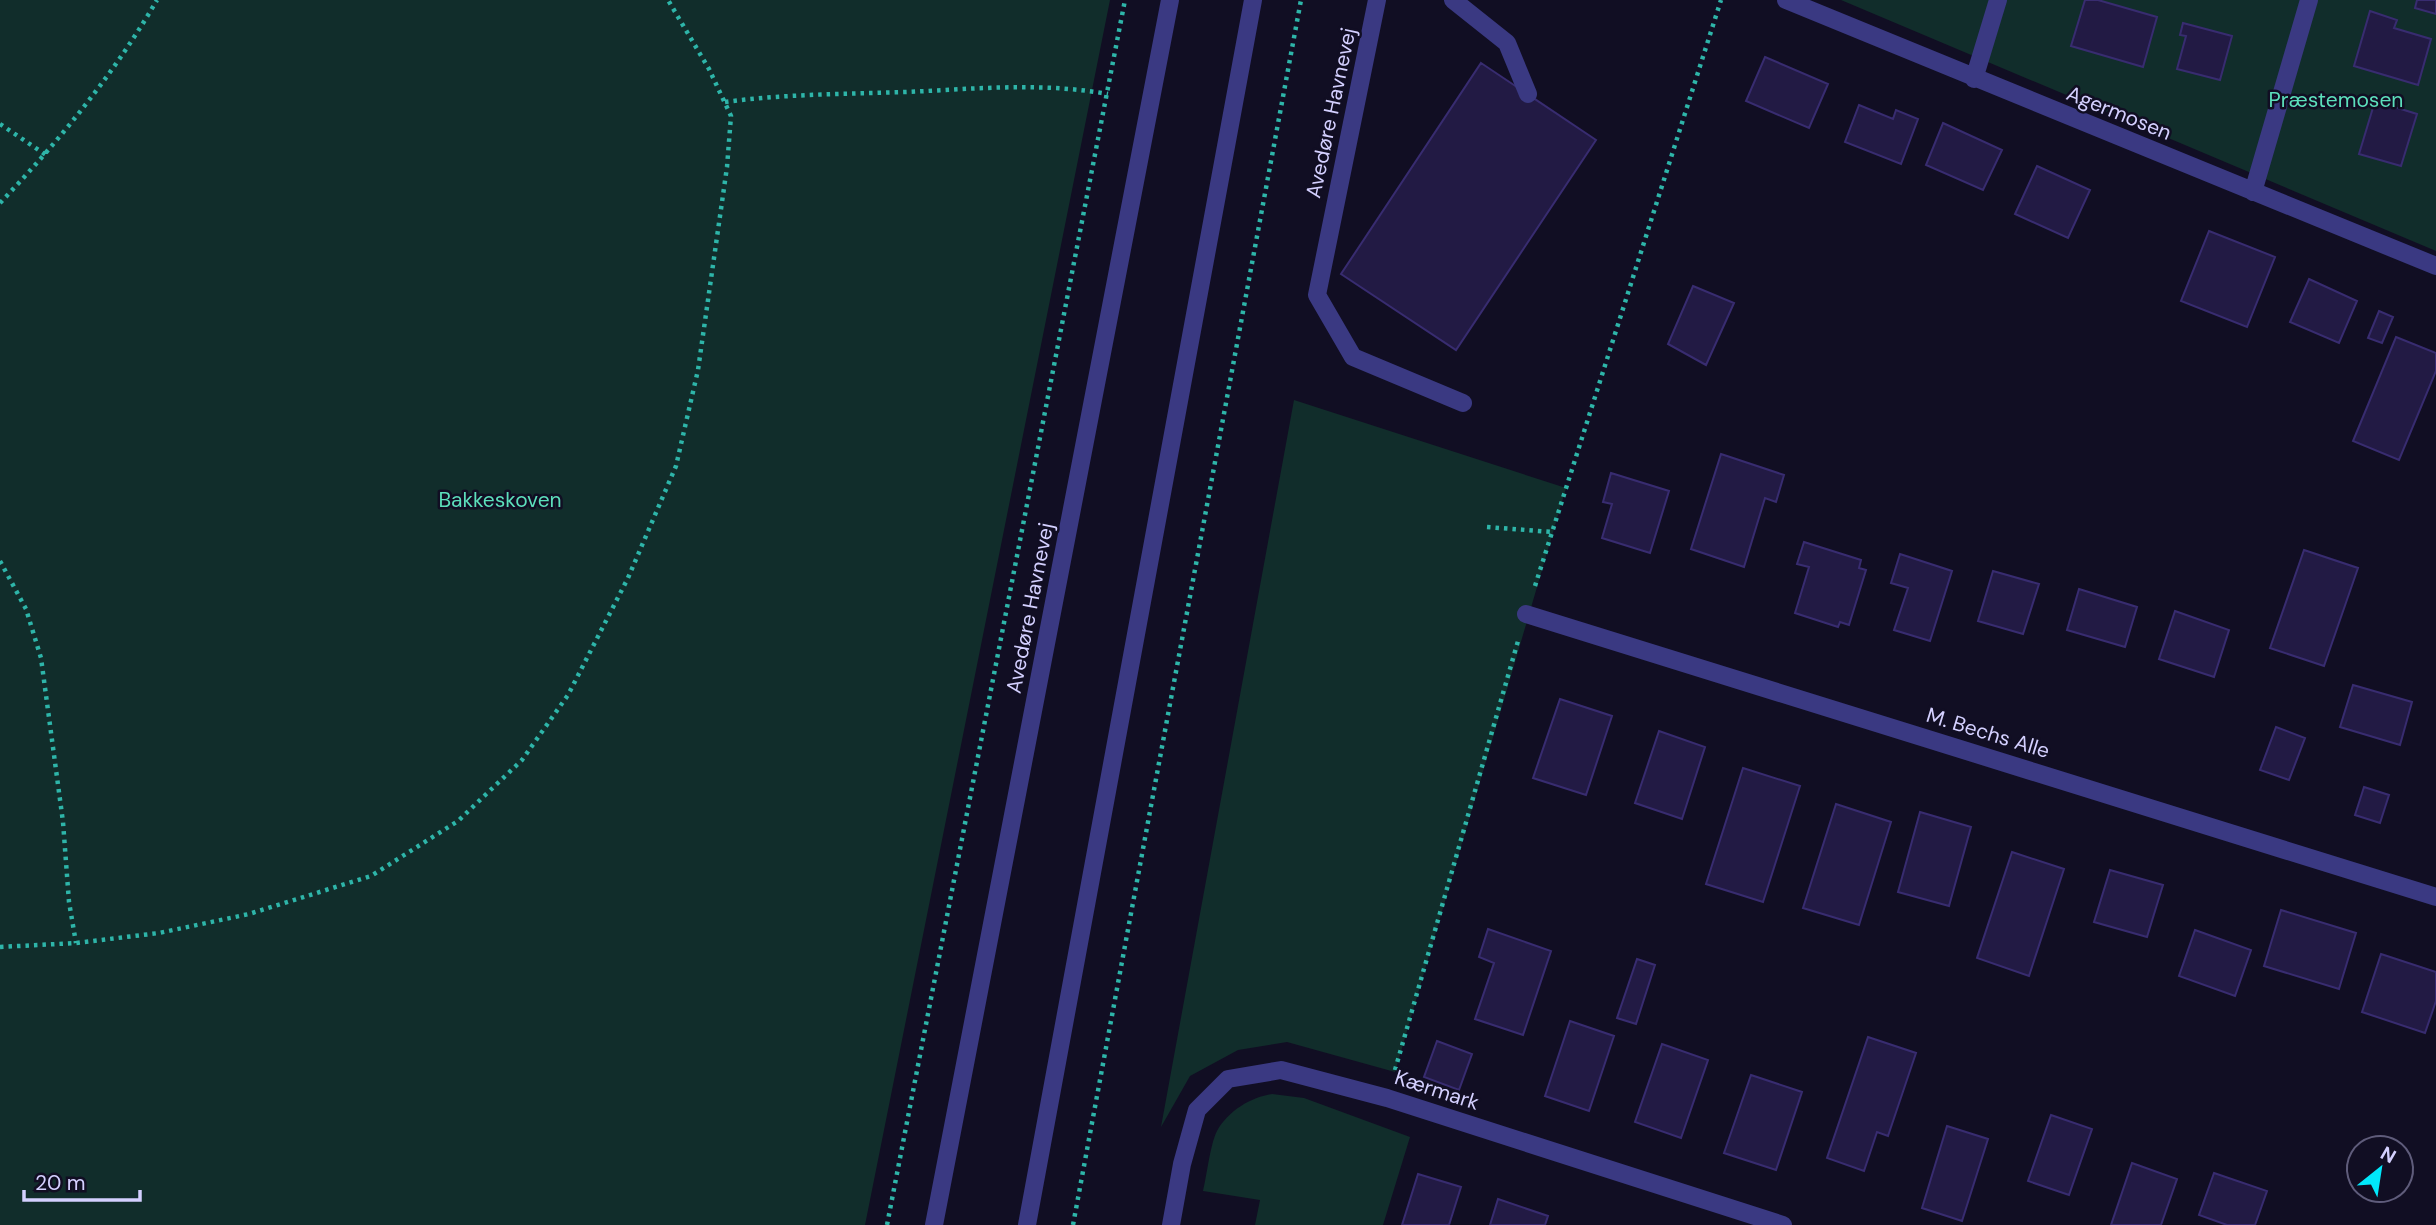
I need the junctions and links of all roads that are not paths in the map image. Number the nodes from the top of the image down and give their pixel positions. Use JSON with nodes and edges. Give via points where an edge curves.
{"nodes":[{"id":1,"x":1170,"y":0,"type":"edge"},
{"id":2,"x":1253,"y":0,"type":"edge"},
{"id":3,"x":1377,"y":0,"type":"edge"},
{"id":4,"x":1453,"y":0,"type":"edge"},
{"id":5,"x":1786,"y":0,"type":"edge"},
{"id":6,"x":1998,"y":0,"type":"edge"},
{"id":7,"x":2309,"y":0,"type":"edge"},
{"id":8,"x":1974,"y":79,"type":"junction"},
{"id":9,"x":1528,"y":94,"type":"dead end"},
{"id":10,"x":2253,"y":192,"type":"junction"},
{"id":11,"x":2436,"y":266,"type":"edge"},
{"id":12,"x":1463,"y":403,"type":"dead end"},
{"id":13,"x":1526,"y":614,"type":"road end"},
{"id":14,"x":2436,"y":897,"type":"edge"},
{"id":15,"x":934,"y":1225,"type":"edge"},
{"id":16,"x":1027,"y":1225,"type":"edge"},
{"id":17,"x":1171,"y":1225,"type":"edge"},
{"id":18,"x":1783,"y":1225,"type":"edge"}],
"edges":[{"from":1,"to":15,"type":"street","name":"Avedøre Havnevej"},
{"from":2,"to":16,"type":"street"},
{"from":3,"to":12,"type":"street","name":"Avedøre Havnevej","via":[[1317,295],[1353,357]]},
{"from":4,"to":9,"type":"street","via":[[1507,43]]},
{"from":5,"to":8,"type":"street","name":"Agermosen"},
{"from":6,"to":8,"type":"street"},
{"from":7,"to":10,"type":"street"},
{"from":8,"to":10,"type":"street","name":"Agermosen"},
{"from":10,"to":11,"type":"street","name":"Agermosen"},
{"from":13,"to":14,"type":"street","name":"M. Bechs Alle"},
{"from":17,"to":18,"type":"street","name":"Kærmark","via":[[1197,1110],[1228,1079],[1281,1070],[1387,1098]]}]}
